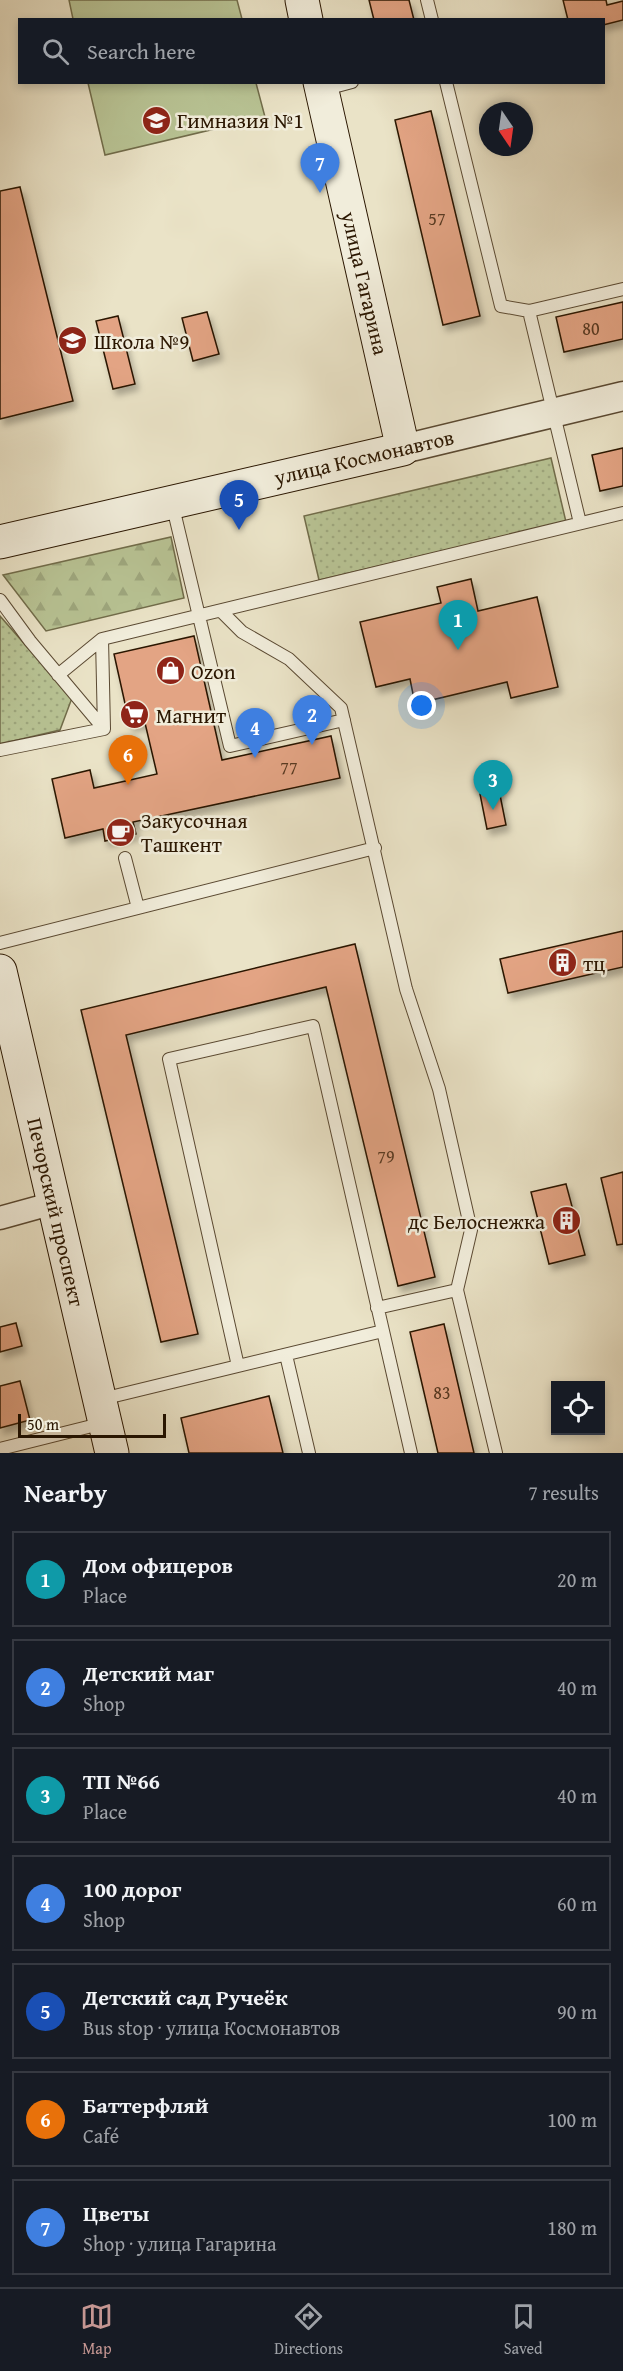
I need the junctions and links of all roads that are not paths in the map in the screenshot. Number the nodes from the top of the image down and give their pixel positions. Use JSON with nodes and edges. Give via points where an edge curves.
{"nodes":[{"id":1,"x":302,"y":0,"type":"edge"},
{"id":2,"x":427,"y":0,"type":"edge"},
{"id":3,"x":306,"y":18,"type":"edge"},
{"id":4,"x":432,"y":18,"type":"edge"},
{"id":5,"x":446,"y":84,"type":"edge"},
{"id":6,"x":332,"y":85,"type":"edge"},
{"id":7,"x":623,"y":289,"type":"edge"},
{"id":8,"x":529,"y":311,"type":"junction"},
{"id":9,"x":623,"y":396,"type":"edge"},
{"id":10,"x":553,"y":413,"type":"junction"},
{"id":11,"x":403,"y":448,"type":"junction"},
{"id":12,"x":172,"y":502,"type":"junction"},
{"id":13,"x":623,"y":513,"type":"edge"},
{"id":14,"x":580,"y":523,"type":"junction"},
{"id":15,"x":0,"y":542,"type":"edge"},
{"id":16,"x":0,"y":600,"type":"edge"},
{"id":17,"x":221,"y":611,"type":"junction"},
{"id":18,"x":199,"y":616,"type":"junction"},
{"id":19,"x":102,"y":639,"type":"junction"},
{"id":20,"x":58,"y":675,"type":"junction"},
{"id":21,"x":344,"y":720,"type":"junction"},
{"id":22,"x":104,"y":729,"type":"junction"},
{"id":23,"x":0,"y":750,"type":"edge"},
{"id":24,"x":375,"y":848,"type":"junction"},
{"id":25,"x":126,"y":858,"type":"dead end"},
{"id":26,"x":138,"y":908,"type":"junction"},
{"id":27,"x":0,"y":943,"type":"edge"},
{"id":28,"x":0,"y":971,"type":"edge"},
{"id":29,"x":7,"y":1029,"type":"edge"},
{"id":30,"x":54,"y":1203,"type":"junction"},
{"id":31,"x":0,"y":1218,"type":"edge"},
{"id":32,"x":457,"y":1290,"type":"junction"},
{"id":33,"x":377,"y":1308,"type":"junction"},
{"id":34,"x":383,"y":1331,"type":"junction"},
{"id":35,"x":285,"y":1354,"type":"junction"},
{"id":36,"x":238,"y":1366,"type":"junction"},
{"id":37,"x":106,"y":1425,"type":"edge"},
{"id":38,"x":0,"y":1449,"type":"edge"},
{"id":39,"x":309,"y":1453,"type":"edge"},
{"id":40,"x":411,"y":1453,"type":"edge"},
{"id":41,"x":496,"y":1453,"type":"edge"}],
"edges":[{"from":1,"to":3,"type":"main road"},
{"from":2,"to":4,"type":"lane"},
{"from":5,"to":8,"type":"lane","via":[[501,306]]},
{"from":6,"to":11,"type":"main road","name":"улица Гагарина"},
{"from":7,"to":8,"type":"lane"},
{"from":8,"to":10,"type":"lane"},
{"from":9,"to":10,"type":"street","name":"улица Космонавтов"},
{"from":10,"to":11,"type":"street","name":"улица Космонавтов"},
{"from":10,"to":14,"type":"lane"},
{"from":11,"to":12,"type":"main road","name":"улица Космонавтов"},
{"from":12,"to":15,"type":"main road","name":"улица Космонавтов"},
{"from":12,"to":18,"type":"lane"},
{"from":13,"to":14,"type":"lane"},
{"from":14,"to":17,"type":"lane"},
{"from":16,"to":20,"type":"lane"},
{"from":17,"to":18,"type":"lane"},
{"from":17,"to":21,"type":"lane","via":[[242,632],[289,659],[341,708]]},
{"from":18,"to":19,"type":"lane"},
{"from":18,"to":21,"type":"lane","via":[[230,746]]},
{"from":19,"to":20,"type":"lane"},
{"from":19,"to":22,"type":"lane"},
{"from":20,"to":22,"type":"lane"},
{"from":21,"to":24,"type":"lane"},
{"from":22,"to":23,"type":"lane"},
{"from":24,"to":26,"type":"lane"},
{"from":24,"to":32,"type":"lane","via":[[406,989],[440,1089],[471,1230]]},
{"from":25,"to":26,"type":"lane"},
{"from":26,"to":27,"type":"lane"},
{"from":28,"to":29,"type":"main road","name":"Печорский проспект"},
{"from":29,"to":30,"type":"main road","name":"Печорский проспект"},
{"from":30,"to":31,"type":"street"},
{"from":30,"to":37,"type":"main road","name":"Печорский проспект"},
{"from":32,"to":33,"type":"lane"},
{"from":32,"to":41,"type":"lane"},
{"from":33,"to":34,"type":"lane"},
{"from":33,"to":36,"type":"lane","via":[[312,1026],[170,1059]]},
{"from":34,"to":35,"type":"lane"},
{"from":34,"to":40,"type":"lane"},
{"from":35,"to":36,"type":"lane"},
{"from":35,"to":39,"type":"lane"},
{"from":36,"to":37,"type":"lane"},
{"from":37,"to":38,"type":"lane"}]}
